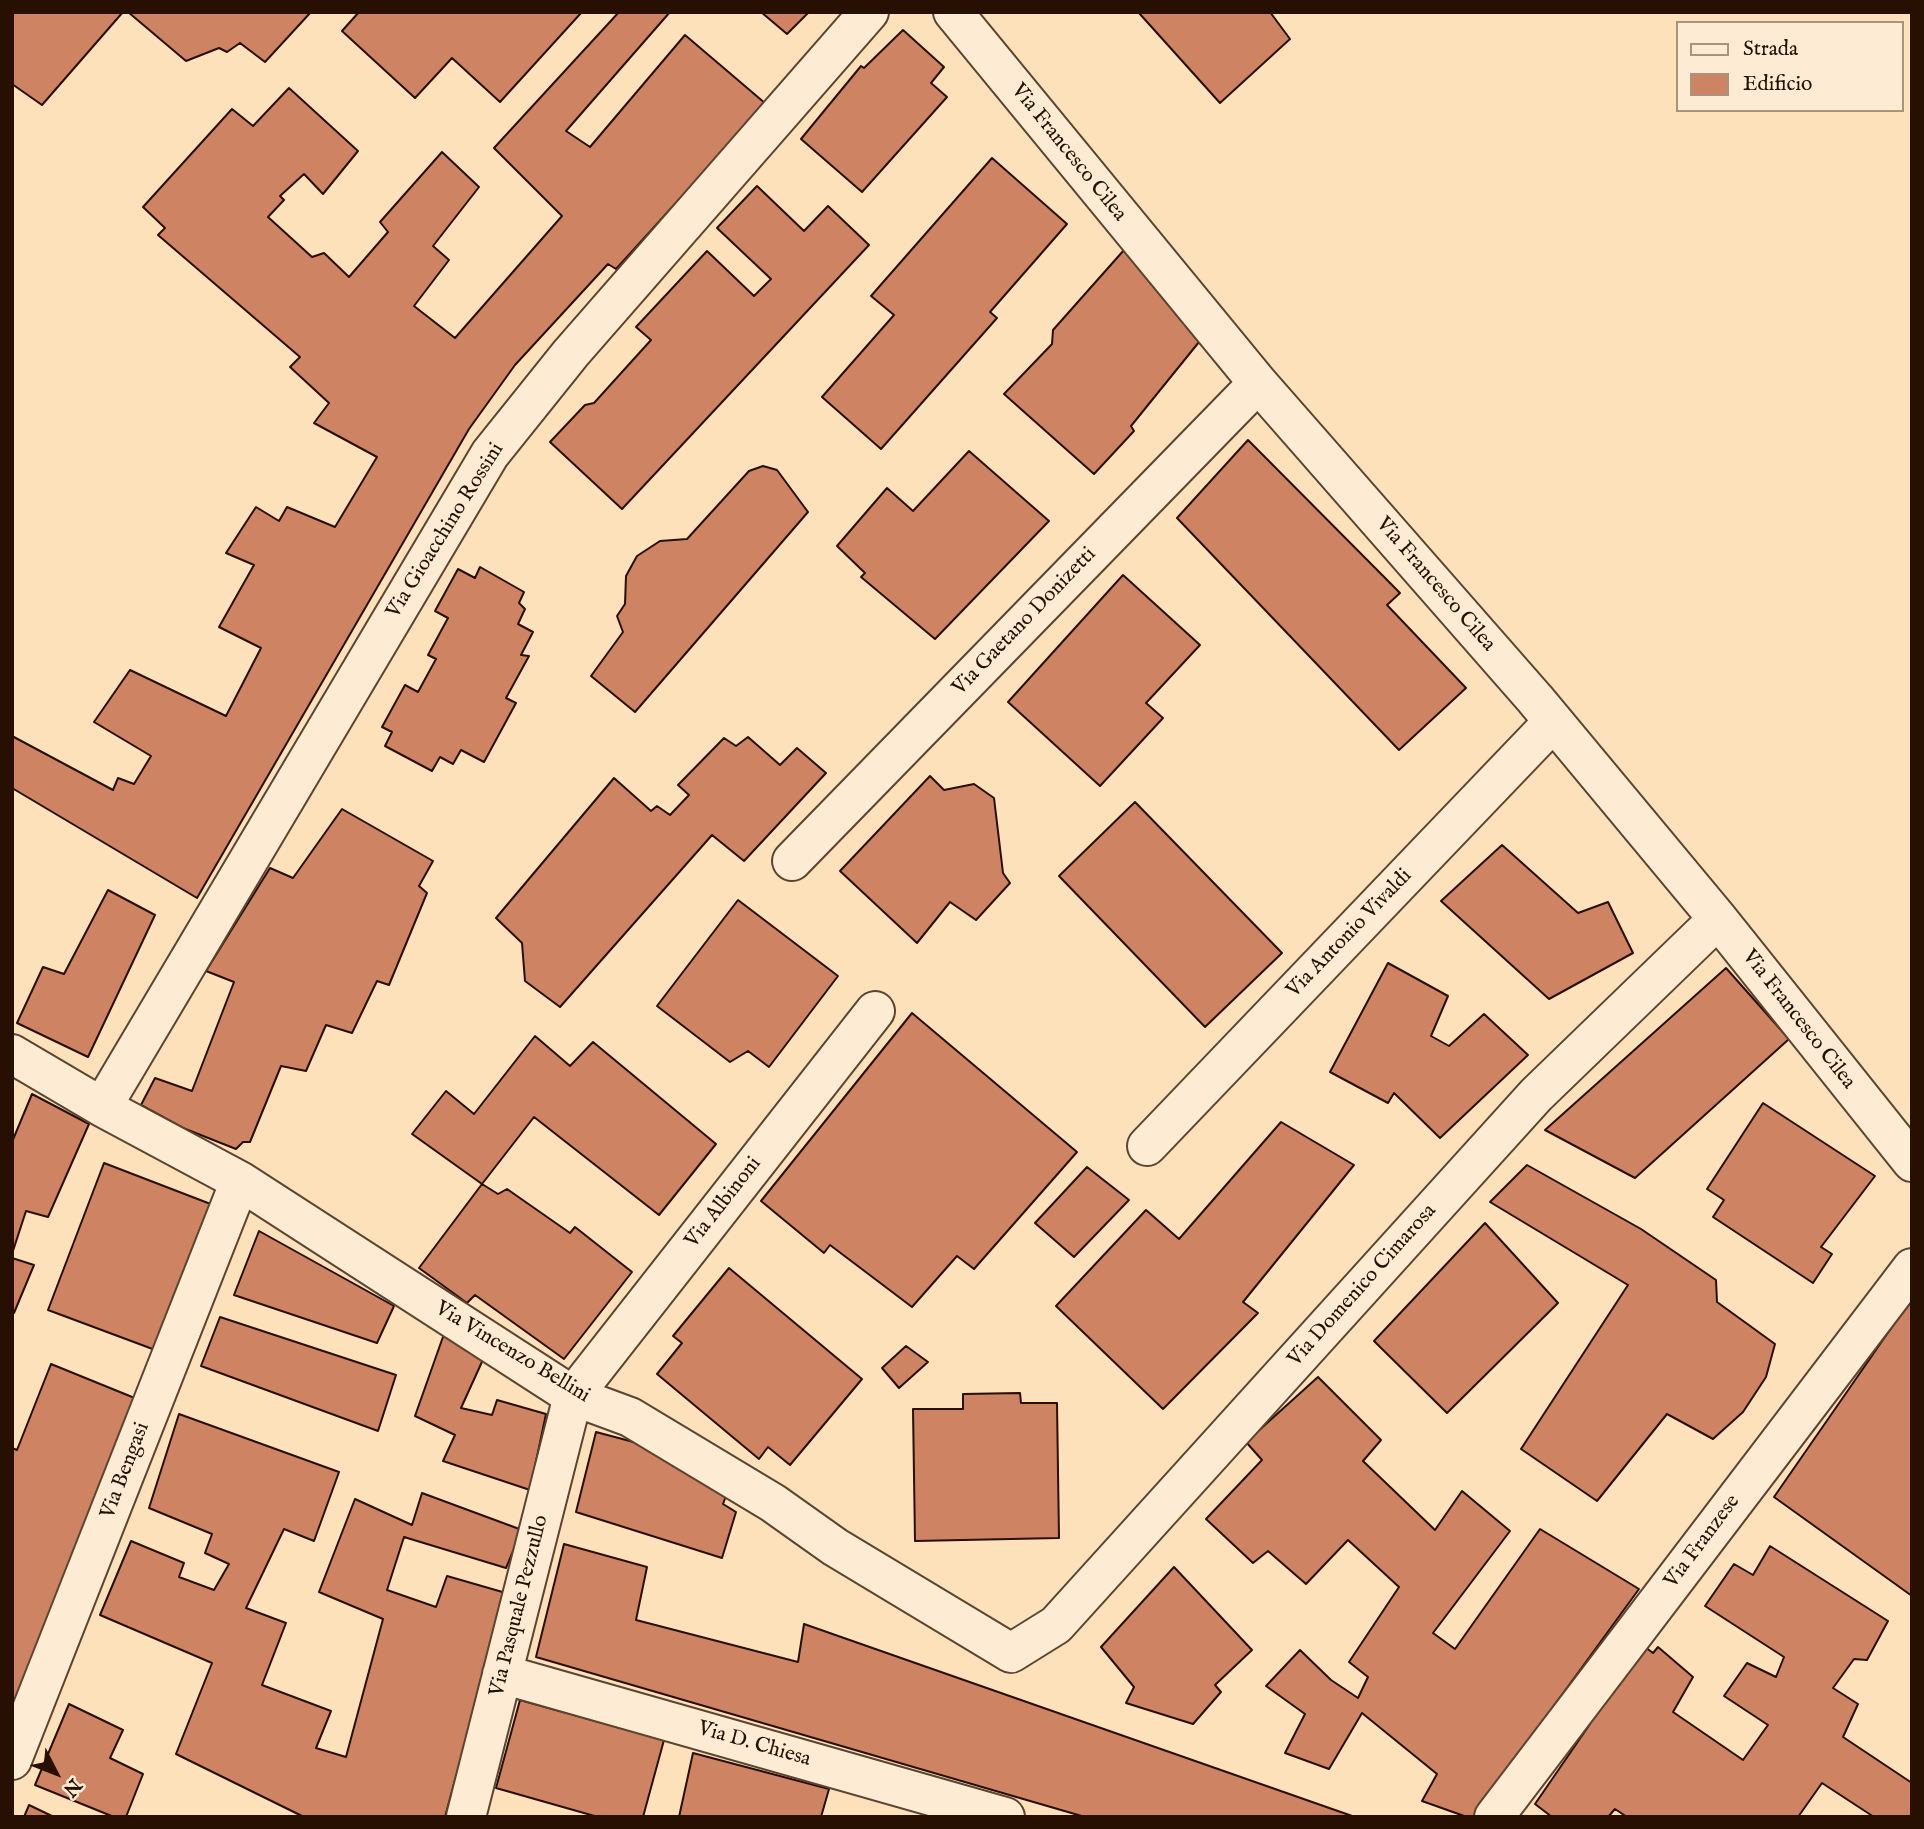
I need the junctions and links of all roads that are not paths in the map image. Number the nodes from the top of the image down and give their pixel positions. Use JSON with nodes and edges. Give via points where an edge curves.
{"nodes":[{"id":1,"x":869,"y":12,"type":"edge"},
{"id":2,"x":953,"y":12,"type":"edge"},
{"id":3,"x":1258,"y":383,"type":"junction"},
{"id":4,"x":1553,"y":722,"type":"junction"},
{"id":5,"x":793,"y":861,"type":"dead end"},
{"id":6,"x":1718,"y":919,"type":"junction"},
{"id":7,"x":875,"y":1011,"type":"dead end"},
{"id":8,"x":12,"y":1054,"type":"edge"},
{"id":9,"x":102,"y":1107,"type":"junction"},
{"id":10,"x":1147,"y":1146,"type":"dead end"},
{"id":11,"x":1912,"y":1162,"type":"edge"},
{"id":12,"x":240,"y":1181,"type":"junction"},
{"id":13,"x":1912,"y":1268,"type":"edge"},
{"id":14,"x":573,"y":1396,"type":"junction"},
{"id":15,"x":1011,"y":1653,"type":"joint"},
{"id":16,"x":502,"y":1674,"type":"junction"},
{"id":17,"x":12,"y":1760,"type":"edge"},
{"id":18,"x":466,"y":1817,"type":"edge"},
{"id":19,"x":1005,"y":1817,"type":"edge"},
{"id":20,"x":1494,"y":1817,"type":"edge"}],
"edges":[{"from":1,"to":9,"type":"street","name":"Via Gioacchino Rossini","via":[[490,454]]},
{"from":2,"to":3,"type":"street","name":"Via Francesco Cilea"},
{"from":3,"to":4,"type":"street","name":"Via Francesco Cilea"},
{"from":3,"to":5,"type":"street","name":"Via Gaetano Donizetti"},
{"from":4,"to":6,"type":"street","name":"Via Francesco Cilea"},
{"from":4,"to":10,"type":"street","name":"Via Antonio Vivaldi"},
{"from":6,"to":11,"type":"street","name":"Via Francesco Cilea"},
{"from":6,"to":15,"type":"street","name":"Via Domenico Cimarosa","via":[[1536,1095],[1056,1625]]},
{"from":7,"to":14,"type":"street","name":"Via Albinoni"},
{"from":8,"to":9,"type":"street","name":"Via Vincenzo Bellini"},
{"from":9,"to":12,"type":"street","name":"Via Vincenzo Bellini"},
{"from":12,"to":14,"type":"street","name":"Via Vincenzo Bellini"},
{"from":12,"to":17,"type":"street","name":"Via Bengasi"},
{"from":13,"to":20,"type":"street","name":"Via Franzese"},
{"from":14,"to":15,"type":"street","name":"Via Vincenzo Bellini","via":[[630,1418]]},
{"from":14,"to":16,"type":"street","name":"Via Pasquale Pezzullo"},
{"from":16,"to":18,"type":"street","name":"Via Pasquale Pezzullo"},
{"from":16,"to":19,"type":"street","name":"Via D. Chiesa"}]}
